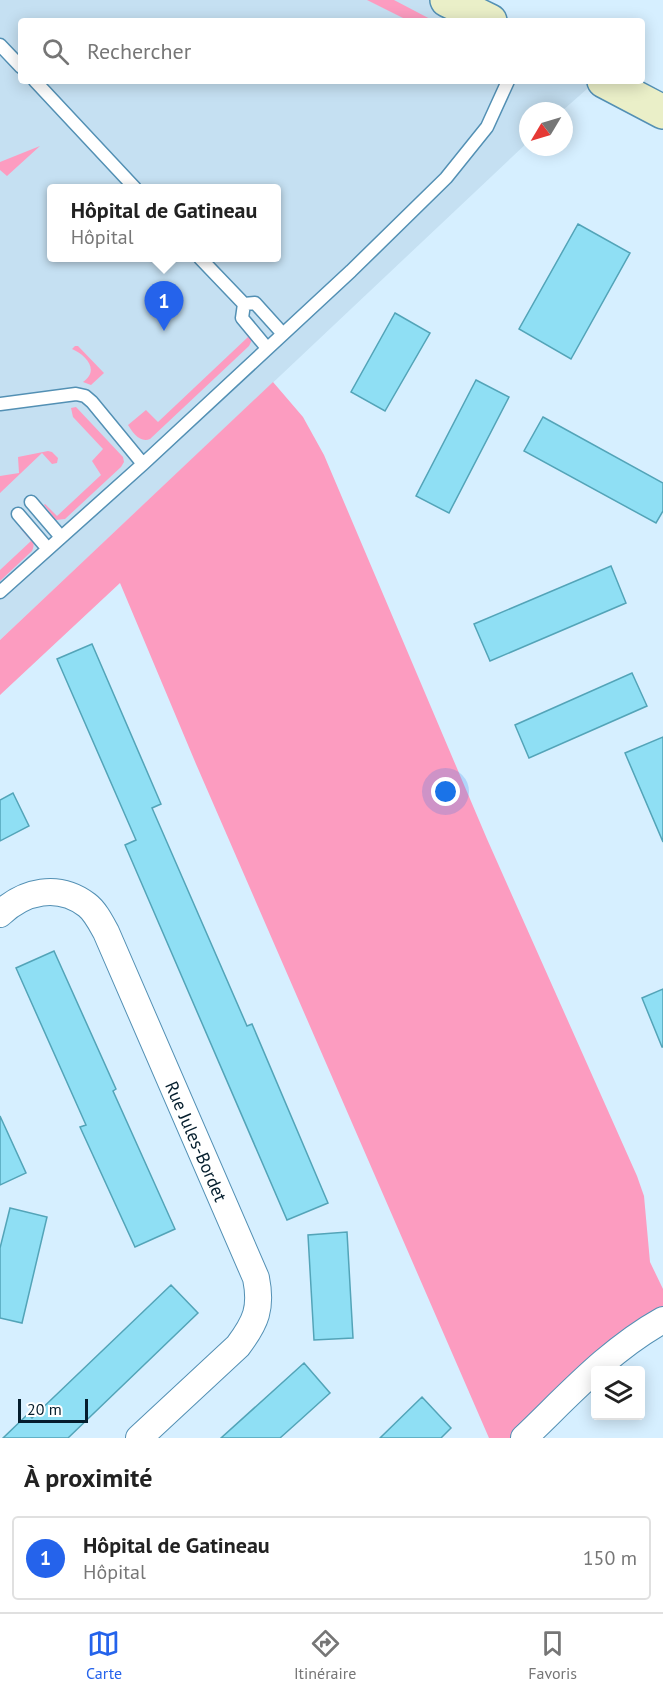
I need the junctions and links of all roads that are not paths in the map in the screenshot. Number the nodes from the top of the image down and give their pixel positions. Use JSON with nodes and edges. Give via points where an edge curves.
{"nodes":[{"id":1,"x":447,"y":0,"type":"edge"},
{"id":2,"x":461,"y":0,"type":"edge"},
{"id":3,"x":484,"y":18,"type":"edge"},
{"id":4,"x":491,"y":18,"type":"edge"},
{"id":5,"x":0,"y":45,"type":"edge"},
{"id":6,"x":18,"y":64,"type":"edge"},
{"id":7,"x":38,"y":84,"type":"edge"},
{"id":8,"x":507,"y":84,"type":"edge"},
{"id":9,"x":610,"y":84,"type":"edge"},
{"id":10,"x":663,"y":112,"type":"edge"},
{"id":11,"x":130,"y":184,"type":"edge"},
{"id":12,"x":204,"y":262,"type":"edge"},
{"id":13,"x":244,"y":304,"type":"junction"},
{"id":14,"x":283,"y":334,"type":"junction"},
{"id":15,"x":267,"y":348,"type":"junction"},
{"id":16,"x":0,"y":404,"type":"edge"},
{"id":17,"x":143,"y":464,"type":"junction"},
{"id":18,"x":30,"y":502,"type":"dead end"},
{"id":19,"x":18,"y":513,"type":"dead end"},
{"id":20,"x":61,"y":537,"type":"junction"},
{"id":21,"x":48,"y":549,"type":"junction"},
{"id":22,"x":0,"y":592,"type":"edge"},
{"id":23,"x":0,"y":914,"type":"edge"},
{"id":24,"x":663,"y":1320,"type":"edge"},
{"id":25,"x":139,"y":1438,"type":"edge"},
{"id":26,"x":524,"y":1438,"type":"edge"}],
"edges":[{"from":1,"to":3,"type":"main road"},
{"from":2,"to":4,"type":"main road"},
{"from":5,"to":6,"type":"lane"},
{"from":7,"to":11,"type":"lane"},
{"from":8,"to":14,"type":"lane","via":[[487,127],[446,178]]},
{"from":9,"to":10,"type":"main road"},
{"from":12,"to":13,"type":"lane"},
{"from":13,"to":14,"type":"lane","via":[[255,303]]},
{"from":13,"to":15,"type":"lane","via":[[242,318]]},
{"from":14,"to":15,"type":"lane"},
{"from":15,"to":17,"type":"lane"},
{"from":16,"to":17,"type":"lane","via":[[85,396]]},
{"from":17,"to":20,"type":"lane"},
{"from":18,"to":20,"type":"lane"},
{"from":19,"to":21,"type":"lane"},
{"from":20,"to":21,"type":"lane"},
{"from":21,"to":22,"type":"lane"},
{"from":23,"to":25,"type":"street","name":"Rue Jules-Bordet","via":[[20,898],[54,892],[87,905],[98,918],[256,1278],[258,1313],[251,1329],[238,1346]]},
{"from":24,"to":26,"type":"street","via":[[602,1363]]}]}
